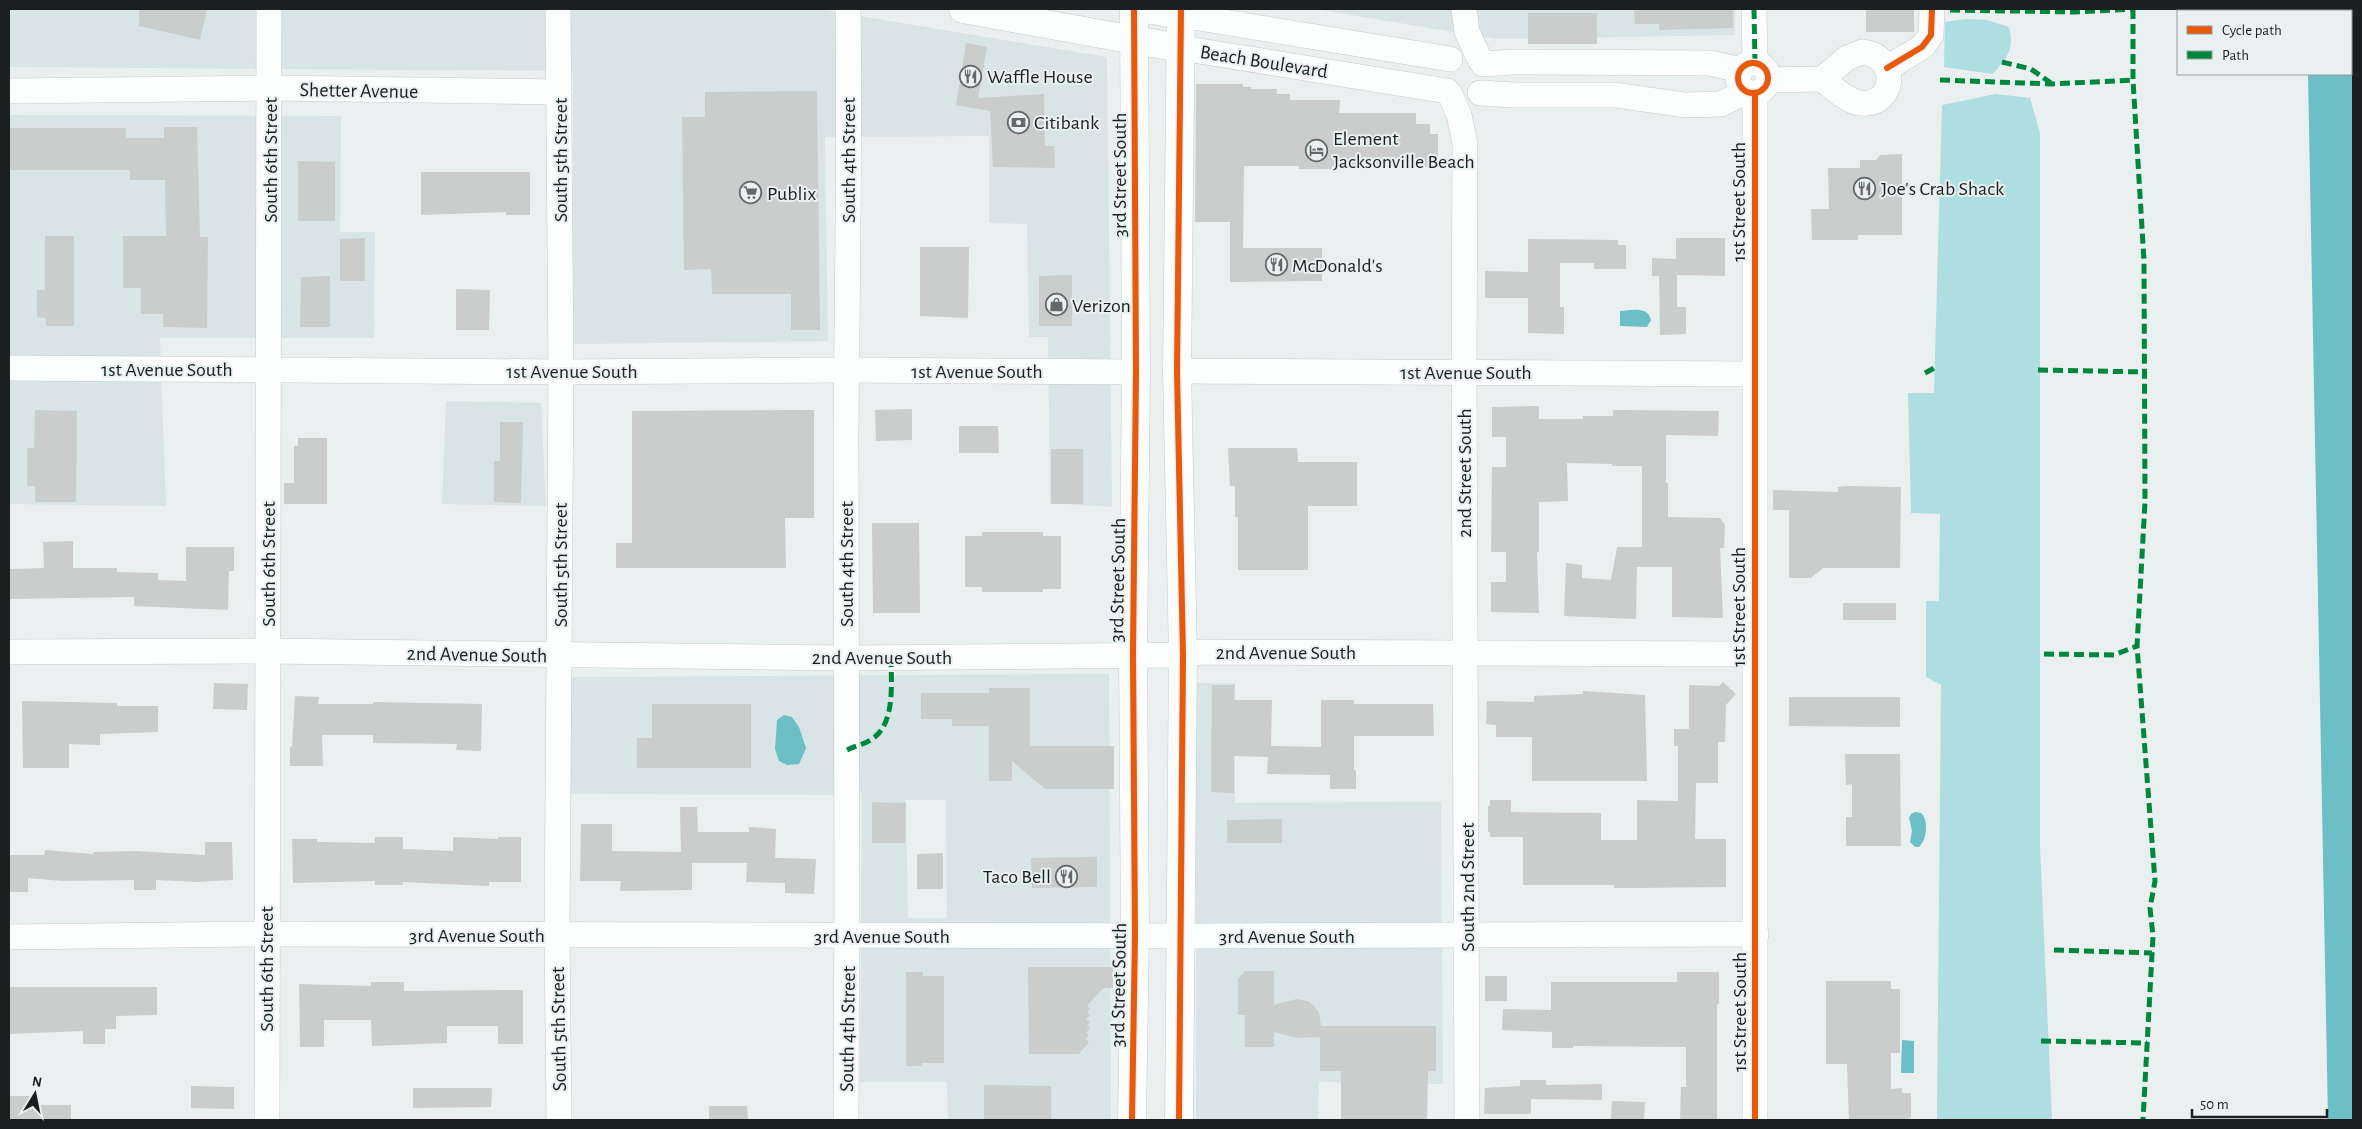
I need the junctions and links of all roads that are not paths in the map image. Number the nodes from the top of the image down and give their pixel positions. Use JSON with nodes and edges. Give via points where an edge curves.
{"nodes":[{"id":1,"x":269,"y":9,"type":"edge"},
{"id":2,"x":558,"y":9,"type":"edge"},
{"id":3,"x":848,"y":9,"type":"edge"},
{"id":4,"x":963,"y":9,"type":"edge"},
{"id":5,"x":1134,"y":9,"type":"edge"},
{"id":6,"x":1146,"y":9,"type":"edge"},
{"id":7,"x":1754,"y":9,"type":"edge"},
{"id":8,"x":1932,"y":9,"type":"edge"},
{"id":9,"x":1181,"y":12,"type":"edge"},
{"id":10,"x":1464,"y":14,"type":"edge"},
{"id":11,"x":1134,"y":40,"type":"junction"},
{"id":12,"x":1181,"y":48,"type":"junction"},
{"id":13,"x":1452,"y":58,"type":"junction"},
{"id":14,"x":1482,"y":62,"type":"junction"},
{"id":15,"x":1888,"y":68,"type":"junction"},
{"id":16,"x":1753,"y":79,"type":"junction"},
{"id":17,"x":1822,"y":79,"type":"junction"},
{"id":18,"x":270,"y":88,"type":"junction"},
{"id":19,"x":9,"y":91,"type":"edge"},
{"id":20,"x":559,"y":92,"type":"junction"},
{"id":21,"x":1449,"y":92,"type":"junction"},
{"id":22,"x":1479,"y":94,"type":"junction"},
{"id":23,"x":1465,"y":143,"type":"junction"},
{"id":24,"x":9,"y":368,"type":"edge"},
{"id":25,"x":269,"y":370,"type":"junction"},
{"id":26,"x":846,"y":370,"type":"junction"},
{"id":27,"x":1177,"y":371,"type":"junction"},
{"id":28,"x":561,"y":372,"type":"junction"},
{"id":29,"x":1136,"y":372,"type":"junction"},
{"id":30,"x":1464,"y":372,"type":"junction"},
{"id":31,"x":1754,"y":374,"type":"junction"},
{"id":32,"x":267,"y":651,"type":"junction"},
{"id":33,"x":9,"y":652,"type":"edge"},
{"id":34,"x":1465,"y":653,"type":"junction"},
{"id":35,"x":1132,"y":654,"type":"junction"},
{"id":36,"x":1754,"y":654,"type":"junction"},
{"id":37,"x":1183,"y":655,"type":"junction"},
{"id":38,"x":559,"y":656,"type":"junction"},
{"id":39,"x":846,"y":658,"type":"junction"},
{"id":40,"x":266,"y":934,"type":"junction"},
{"id":41,"x":1467,"y":934,"type":"junction"},
{"id":42,"x":1756,"y":934,"type":"junction"},
{"id":43,"x":557,"y":935,"type":"junction"},
{"id":44,"x":1135,"y":935,"type":"junction"},
{"id":45,"x":848,"y":936,"type":"junction"},
{"id":46,"x":1181,"y":936,"type":"junction"},
{"id":47,"x":9,"y":937,"type":"edge"},
{"id":48,"x":266,"y":1120,"type":"edge"},
{"id":49,"x":559,"y":1120,"type":"edge"},
{"id":50,"x":846,"y":1120,"type":"edge"},
{"id":51,"x":1132,"y":1120,"type":"edge"},
{"id":52,"x":1179,"y":1120,"type":"edge"},
{"id":53,"x":1467,"y":1120,"type":"edge"},
{"id":54,"x":1755,"y":1120,"type":"edge"}],
"edges":[{"from":1,"to":18,"type":"street","name":"South 6th Street"},
{"from":2,"to":20,"type":"street","name":"South 5th Street"},
{"from":3,"to":26,"type":"street","name":"South 4th Street"},
{"from":4,"to":11,"type":"main road","name":"Beach Boulevard"},
{"from":5,"to":11,"type":"main road","name":"3rd Street South"},
{"from":6,"to":9,"type":"main road","name":"Beach Boulevard"},
{"from":7,"to":16,"type":"street","name":"1st Street South"},
{"from":8,"to":15,"type":"street","via":[[1931,35],[1922,48]]},
{"from":9,"to":12,"type":"main road"},
{"from":9,"to":13,"type":"street","name":"Beach Boulevard"},
{"from":10,"to":13,"type":"street"},
{"from":10,"to":14,"type":"street","via":[[1467,32]]},
{"from":11,"to":12,"type":"main road","name":"Beach Boulevard"},
{"from":11,"to":29,"type":"main road","name":"3rd Street South"},
{"from":12,"to":21,"type":"street","name":"Beach Boulevard"},
{"from":12,"to":27,"type":"main road"},
{"from":13,"to":14,"type":"street","via":[[1468,54]]},
{"from":13,"to":21,"type":"street","via":[[1442,74]]},
{"from":14,"to":16,"type":"street","via":[[1710,63]]},
{"from":14,"to":22,"type":"street","via":[[1488,78]]},
{"from":15,"to":17,"type":"street","via":[[1877,56],[1862,52],[1847,58]]},
{"from":15,"to":17,"type":"street","via":[[1888,85],[1878,100],[1869,103],[1852,101]]},
{"from":16,"to":17,"type":"street"},
{"from":16,"to":22,"type":"street","via":[[1735,97],[1721,104],[1685,106],[1615,95]]},
{"from":16,"to":31,"type":"street","name":"1st Street South"},
{"from":18,"to":19,"type":"street","name":"Shetter Avenue"},
{"from":18,"to":20,"type":"street","name":"Shetter Avenue"},
{"from":18,"to":25,"type":"street","name":"South 6th Street"},
{"from":20,"to":28,"type":"street","name":"South 5th Street"},
{"from":21,"to":22,"type":"street","via":[[1466,99]]},
{"from":21,"to":23,"type":"street"},
{"from":22,"to":23,"type":"street"},
{"from":23,"to":30,"type":"street","name":"2nd Street South"},
{"from":24,"to":25,"type":"street","name":"1st Avenue South"},
{"from":25,"to":28,"type":"street","name":"1st Avenue South"},
{"from":25,"to":32,"type":"street","name":"South 6th Street"},
{"from":26,"to":28,"type":"street","name":"1st Avenue South"},
{"from":26,"to":29,"type":"street","name":"1st Avenue South"},
{"from":26,"to":39,"type":"street","name":"South 4th Street"},
{"from":27,"to":30,"type":"street","name":"1st Avenue South"},
{"from":27,"to":37,"type":"main road"},
{"from":28,"to":38,"type":"street","name":"South 5th Street"},
{"from":29,"to":35,"type":"main road","name":"3rd Street South"},
{"from":30,"to":31,"type":"street","name":"1st Avenue South"},
{"from":30,"to":34,"type":"street","name":"2nd Street South"},
{"from":31,"to":36,"type":"street","name":"1st Street South"},
{"from":32,"to":33,"type":"street","name":"2nd Avenue South"},
{"from":32,"to":38,"type":"street","name":"2nd Avenue South"},
{"from":32,"to":40,"type":"street","name":"South 6th Street"},
{"from":34,"to":36,"type":"street","name":"2nd Avenue South"},
{"from":34,"to":37,"type":"street","name":"2nd Avenue South","via":[[1220,652]]},
{"from":34,"to":41,"type":"street","name":"South 2nd Street"},
{"from":35,"to":37,"type":"street","name":"2nd Avenue South"},
{"from":35,"to":39,"type":"street","name":"2nd Avenue South"},
{"from":35,"to":44,"type":"main road","name":"3rd Street South"},
{"from":36,"to":42,"type":"street","name":"1st Street South"},
{"from":37,"to":46,"type":"main road"},
{"from":38,"to":39,"type":"street","name":"2nd Avenue South"},
{"from":38,"to":43,"type":"street","name":"South 5th Street"},
{"from":39,"to":45,"type":"street","name":"South 4th Street"},
{"from":40,"to":43,"type":"street","name":"3rd Avenue South"},
{"from":40,"to":47,"type":"street","name":"3rd Avenue South"},
{"from":40,"to":48,"type":"street","name":"South 6th Street"},
{"from":41,"to":42,"type":"street","name":"3rd Avenue South"},
{"from":41,"to":46,"type":"street","name":"3rd Avenue South"},
{"from":41,"to":53,"type":"street","name":"South 2nd Street"},
{"from":42,"to":54,"type":"street","name":"1st Street South"},
{"from":43,"to":45,"type":"street","name":"3rd Avenue South"},
{"from":43,"to":49,"type":"street","name":"South 5th Street"},
{"from":44,"to":45,"type":"street","name":"3rd Avenue South"},
{"from":44,"to":46,"type":"street","name":"3rd Avenue South"},
{"from":44,"to":51,"type":"main road","name":"3rd Street South"},
{"from":45,"to":50,"type":"street","name":"South 4th Street"},
{"from":46,"to":52,"type":"main road"}]}
